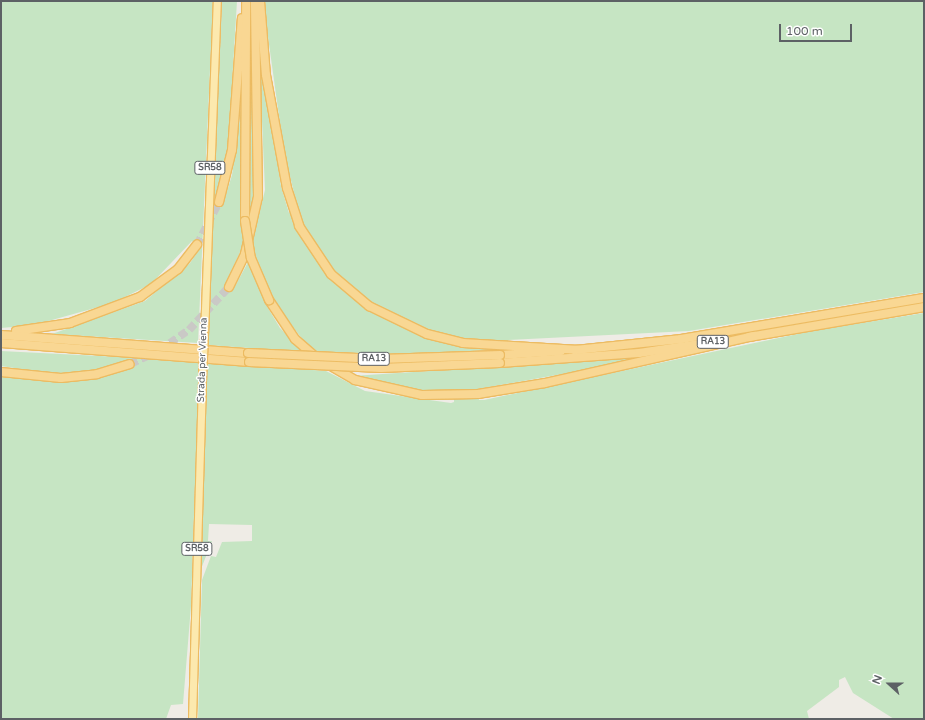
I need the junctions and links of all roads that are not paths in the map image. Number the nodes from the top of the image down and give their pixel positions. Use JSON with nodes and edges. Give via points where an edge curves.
{"nodes":[{"id":1,"x":217,"y":1,"type":"edge"},
{"id":2,"x":244,"y":1,"type":"edge"},
{"id":3,"x":255,"y":1,"type":"edge"},
{"id":4,"x":260,"y":1,"type":"edge"},
{"id":5,"x":219,"y":202,"type":"tunnel mouth"},
{"id":6,"x":197,"y":245,"type":"tunnel mouth"},
{"id":7,"x":229,"y":287,"type":"tunnel mouth"},
{"id":8,"x":924,"y":298,"type":"edge"},
{"id":9,"x":924,"y":307,"type":"edge"},
{"id":10,"x":1,"y":334,"type":"edge"},
{"id":11,"x":754,"y":336,"type":"junction"},
{"id":12,"x":1,"y":343,"type":"edge"},
{"id":13,"x":580,"y":350,"type":"junction"},
{"id":14,"x":500,"y":359,"type":"junction"},
{"id":15,"x":130,"y":364,"type":"tunnel mouth"},
{"id":16,"x":1,"y":372,"type":"edge"},
{"id":17,"x":192,"y":719,"type":"edge"}],
"edges":[{"from":1,"to":17,"type":"main road","name":"Strada per Vienna","number":"SR58","bridge":true},
{"from":2,"to":5,"type":"highway","via":[[235,130],[229,169]]},
{"from":2,"to":11,"type":"highway","bridge":true,"via":[[245,221],[251,258],[268,300],[295,338],[317,358],[362,382],[422,395],[478,394],[545,383]]},
{"from":3,"to":7,"type":"highway","via":[[258,197],[245,254]]},
{"from":4,"to":13,"type":"highway","via":[[266,74],[284,174],[294,210],[321,262],[342,286],[369,306],[410,328],[446,340]]},
{"from":6,"to":10,"type":"highway","via":[[178,269],[140,297],[70,323]]},
{"from":8,"to":13,"type":"highway","number":"RA13","via":[[708,335]]},
{"from":9,"to":11,"type":"highway","number":"RA13"},
{"from":10,"to":14,"type":"highway","number":"RA13","bridge":true,"via":[[248,353],[380,359]]},
{"from":11,"to":14,"type":"highway","number":"RA13","via":[[639,353]]},
{"from":12,"to":14,"type":"highway","number":"RA13","bridge":true,"via":[[249,362],[381,368]]},
{"from":13,"to":14,"type":"highway","number":"RA13"},
{"from":15,"to":16,"type":"highway","via":[[97,374],[62,378]]}]}
